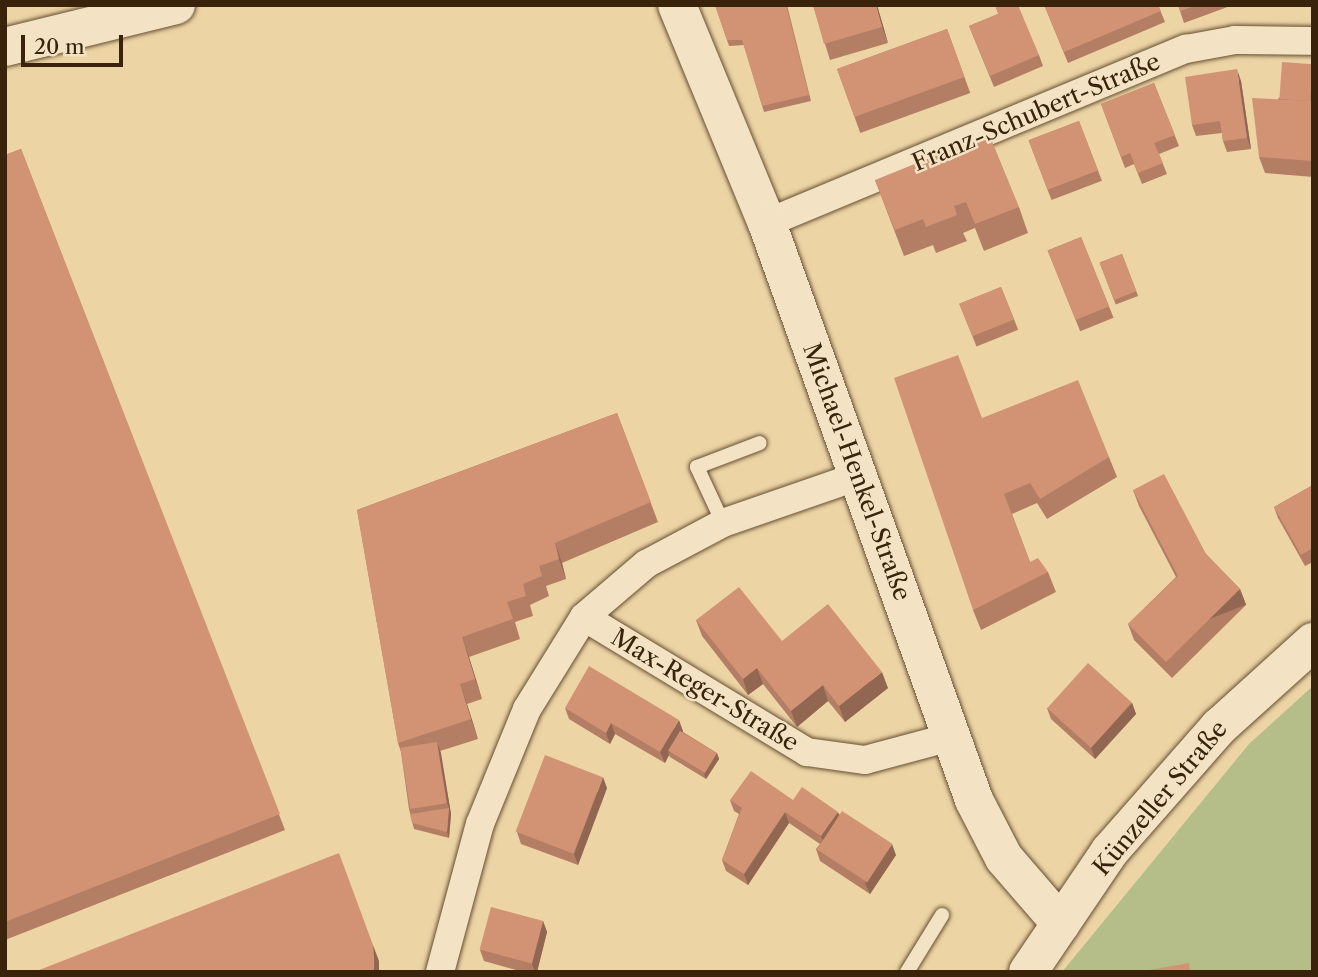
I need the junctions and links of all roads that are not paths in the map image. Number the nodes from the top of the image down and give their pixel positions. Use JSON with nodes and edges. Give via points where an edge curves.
{"nodes":[{"id":1,"x":176,"y":5,"type":"edge"},
{"id":2,"x":677,"y":5,"type":"edge"},
{"id":3,"x":109,"y":13,"type":"edge"},
{"id":4,"x":1313,"y":41,"type":"edge"},
{"id":5,"x":5,"y":47,"type":"edge"},
{"id":6,"x":767,"y":223,"type":"junction"},
{"id":7,"x":760,"y":443,"type":"dead end"},
{"id":8,"x":859,"y":476,"type":"junction"},
{"id":9,"x":723,"y":523,"type":"junction"},
{"id":10,"x":584,"y":617,"type":"junction"},
{"id":11,"x":1313,"y":642,"type":"edge"},
{"id":12,"x":951,"y":737,"type":"junction"},
{"id":13,"x":942,"y":915,"type":"dead end"},
{"id":14,"x":1061,"y":924,"type":"junction"},
{"id":15,"x":440,"y":972,"type":"edge"},
{"id":16,"x":907,"y":972,"type":"edge"},
{"id":17,"x":1028,"y":972,"type":"edge"}],
"edges":[{"from":1,"to":3,"type":"main road"},
{"from":2,"to":6,"type":"main road","name":"Michael-Henkel-Straße"},
{"from":3,"to":5,"type":"main road"},
{"from":4,"to":6,"type":"street","name":"Franz-Schubert-Straße","via":[[1235,40],[1186,50]]},
{"from":6,"to":8,"type":"main road","name":"Michael-Henkel-Straße"},
{"from":7,"to":9,"type":"lane","via":[[697,467]]},
{"from":8,"to":9,"type":"street","name":"Max-Reger-Straße"},
{"from":8,"to":12,"type":"main road","name":"Michael-Henkel-Straße"},
{"from":9,"to":10,"type":"street","name":"Max-Reger-Straße","via":[[646,564]]},
{"from":10,"to":12,"type":"street","name":"Max-Reger-Straße","via":[[807,752],[865,760]]},
{"from":10,"to":15,"type":"street","name":"Max-Reger-Straße","via":[[527,709],[480,824]]},
{"from":11,"to":14,"type":"main road","name":"Künzeller Straße","via":[[1206,741],[1110,850]]},
{"from":12,"to":14,"type":"main road","name":"Michael-Henkel-Straße","via":[[1004,858]]},
{"from":13,"to":16,"type":"lane"},
{"from":14,"to":17,"type":"main road","name":"Künzeller Straße"}]}
